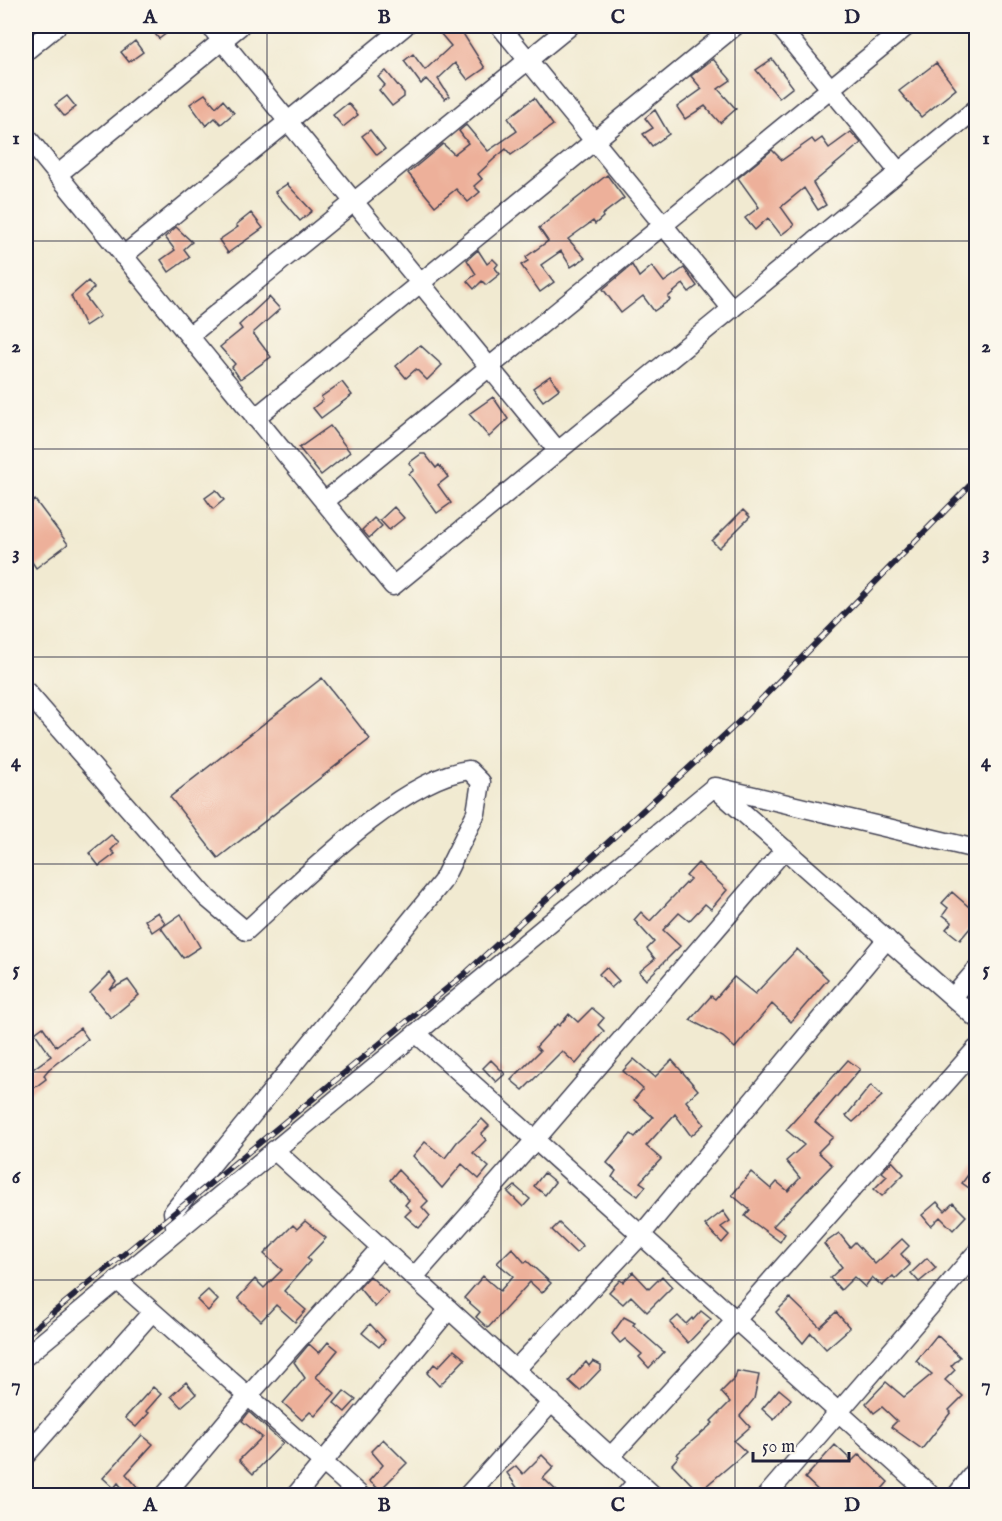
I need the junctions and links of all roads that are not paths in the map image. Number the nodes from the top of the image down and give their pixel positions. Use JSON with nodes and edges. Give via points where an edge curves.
{"nodes":[{"id":1,"x":57,"y":26,"type":"edge"},
{"id":2,"x":210,"y":26,"type":"edge"},
{"id":3,"x":240,"y":26,"type":"edge"},
{"id":4,"x":405,"y":26,"type":"edge"},
{"id":5,"x":500,"y":26,"type":"edge"},
{"id":6,"x":570,"y":26,"type":"edge"},
{"id":7,"x":735,"y":26,"type":"edge"},
{"id":8,"x":779,"y":26,"type":"edge"},
{"id":9,"x":907,"y":26,"type":"edge"},
{"id":10,"x":222,"y":40,"type":"junction"},
{"id":11,"x":26,"y":51,"type":"edge"},
{"id":12,"x":528,"y":60,"type":"junction"},
{"id":13,"x":830,"y":88,"type":"junction"},
{"id":14,"x":976,"y":109,"type":"edge"},
{"id":15,"x":288,"y":121,"type":"junction"},
{"id":16,"x":26,"y":136,"type":"edge"},
{"id":17,"x":594,"y":141,"type":"junction"},
{"id":18,"x":899,"y":172,"type":"junction"},
{"id":19,"x":57,"y":175,"type":"junction"},
{"id":20,"x":354,"y":202,"type":"junction"},
{"id":21,"x":663,"y":225,"type":"junction"},
{"id":22,"x":123,"y":255,"type":"junction"},
{"id":23,"x":421,"y":283,"type":"junction"},
{"id":24,"x":732,"y":309,"type":"junction"},
{"id":25,"x":189,"y":336,"type":"junction"},
{"id":26,"x":489,"y":367,"type":"junction"},
{"id":27,"x":255,"y":418,"type":"junction"},
{"id":28,"x":558,"y":451,"type":"junction"},
{"id":29,"x":324,"y":502,"type":"junction"},
{"id":30,"x":26,"y":691,"type":"edge"},
{"id":31,"x":714,"y":787,"type":"junction"},
{"id":32,"x":785,"y":849,"type":"junction"},
{"id":33,"x":976,"y":849,"type":"edge"},
{"id":34,"x":886,"y":939,"type":"junction"},
{"id":35,"x":976,"y":970,"type":"edge"},
{"id":36,"x":953,"y":998,"type":"junction"},
{"id":37,"x":976,"y":1018,"type":"edge"},
{"id":38,"x":416,"y":1033,"type":"junction"},
{"id":39,"x":976,"y":1050,"type":"edge"},
{"id":40,"x":536,"y":1140,"type":"junction"},
{"id":41,"x":274,"y":1150,"type":"junction"},
{"id":42,"x":176,"y":1232,"type":"junction"},
{"id":43,"x":641,"y":1235,"type":"junction"},
{"id":44,"x":381,"y":1247,"type":"junction"},
{"id":45,"x":976,"y":1253,"type":"edge"},
{"id":46,"x":414,"y":1277,"type":"junction"},
{"id":47,"x":117,"y":1280,"type":"junction"},
{"id":48,"x":449,"y":1309,"type":"junction"},
{"id":49,"x":152,"y":1312,"type":"junction"},
{"id":50,"x":736,"y":1320,"type":"junction"},
{"id":51,"x":26,"y":1356,"type":"edge"},
{"id":52,"x":516,"y":1370,"type":"junction"},
{"id":53,"x":248,"y":1396,"type":"junction"},
{"id":54,"x":552,"y":1402,"type":"junction"},
{"id":55,"x":838,"y":1411,"type":"junction"},
{"id":56,"x":26,"y":1455,"type":"edge"},
{"id":57,"x":611,"y":1456,"type":"junction"},
{"id":58,"x":323,"y":1462,"type":"junction"},
{"id":59,"x":976,"y":1470,"type":"edge"},
{"id":60,"x":638,"y":1481,"type":"junction"},
{"id":61,"x":164,"y":1496,"type":"edge"},
{"id":62,"x":295,"y":1496,"type":"edge"},
{"id":63,"x":361,"y":1496,"type":"edge"},
{"id":64,"x":467,"y":1496,"type":"edge"},
{"id":65,"x":625,"y":1496,"type":"edge"},
{"id":66,"x":654,"y":1496,"type":"edge"},
{"id":67,"x":766,"y":1496,"type":"edge"},
{"id":68,"x":932,"y":1496,"type":"edge"},
{"id":69,"x":956,"y":1496,"type":"edge"}],
"edges":[{"from":1,"to":11,"type":"street"},
{"from":2,"to":10,"type":"street"},
{"from":3,"to":10,"type":"street"},
{"from":4,"to":15,"type":"street"},
{"from":5,"to":12,"type":"street"},
{"from":6,"to":12,"type":"street"},
{"from":7,"to":17,"type":"street"},
{"from":8,"to":13,"type":"street"},
{"from":9,"to":13,"type":"street"},
{"from":10,"to":15,"type":"street"},
{"from":10,"to":19,"type":"street"},
{"from":12,"to":17,"type":"street"},
{"from":12,"to":20,"type":"street"},
{"from":13,"to":18,"type":"street"},
{"from":13,"to":21,"type":"street"},
{"from":14,"to":18,"type":"street"},
{"from":15,"to":20,"type":"street"},
{"from":15,"to":22,"type":"street"},
{"from":16,"to":19,"type":"street"},
{"from":17,"to":21,"type":"street"},
{"from":17,"to":23,"type":"street"},
{"from":18,"to":24,"type":"street"},
{"from":19,"to":22,"type":"street"},
{"from":20,"to":23,"type":"street"},
{"from":20,"to":25,"type":"street"},
{"from":21,"to":24,"type":"street"},
{"from":21,"to":26,"type":"street"},
{"from":22,"to":25,"type":"street"},
{"from":23,"to":26,"type":"street"},
{"from":23,"to":27,"type":"street"},
{"from":24,"to":28,"type":"street"},
{"from":25,"to":27,"type":"street"},
{"from":26,"to":28,"type":"street"},
{"from":26,"to":29,"type":"street"},
{"from":27,"to":29,"type":"street"},
{"from":28,"to":29,"type":"street","via":[[393,586]]},
{"from":30,"to":42,"type":"street","via":[[207,898],[246,931],[367,823],[413,790],[432,779],[469,770],[481,782],[476,813],[442,882],[173,1212]]},
{"from":31,"to":32,"type":"street"},
{"from":31,"to":33,"type":"street"},
{"from":31,"to":38,"type":"street"},
{"from":32,"to":34,"type":"street"},
{"from":32,"to":40,"type":"street"},
{"from":34,"to":36,"type":"street"},
{"from":34,"to":43,"type":"street"},
{"from":35,"to":36,"type":"street"},
{"from":36,"to":37,"type":"street"},
{"from":38,"to":40,"type":"street"},
{"from":38,"to":41,"type":"street"},
{"from":39,"to":50,"type":"street"},
{"from":40,"to":43,"type":"street"},
{"from":40,"to":46,"type":"street"},
{"from":41,"to":42,"type":"street"},
{"from":41,"to":44,"type":"street"},
{"from":42,"to":47,"type":"street"},
{"from":43,"to":50,"type":"street"},
{"from":43,"to":52,"type":"street"},
{"from":44,"to":46,"type":"street"},
{"from":44,"to":53,"type":"street"},
{"from":45,"to":55,"type":"street"},
{"from":46,"to":48,"type":"street"},
{"from":47,"to":49,"type":"street"},
{"from":47,"to":51,"type":"street"},
{"from":48,"to":52,"type":"street"},
{"from":48,"to":58,"type":"street"},
{"from":49,"to":53,"type":"street"},
{"from":49,"to":56,"type":"street"},
{"from":50,"to":55,"type":"street"},
{"from":50,"to":57,"type":"street"},
{"from":52,"to":54,"type":"street"},
{"from":53,"to":58,"type":"street"},
{"from":53,"to":61,"type":"street"},
{"from":54,"to":57,"type":"street"},
{"from":54,"to":64,"type":"street"},
{"from":55,"to":67,"type":"street"},
{"from":55,"to":68,"type":"street"},
{"from":57,"to":60,"type":"street"},
{"from":58,"to":62,"type":"street"},
{"from":58,"to":63,"type":"street"},
{"from":59,"to":69,"type":"street"},
{"from":60,"to":65,"type":"street"},
{"from":60,"to":66,"type":"street"}]}
